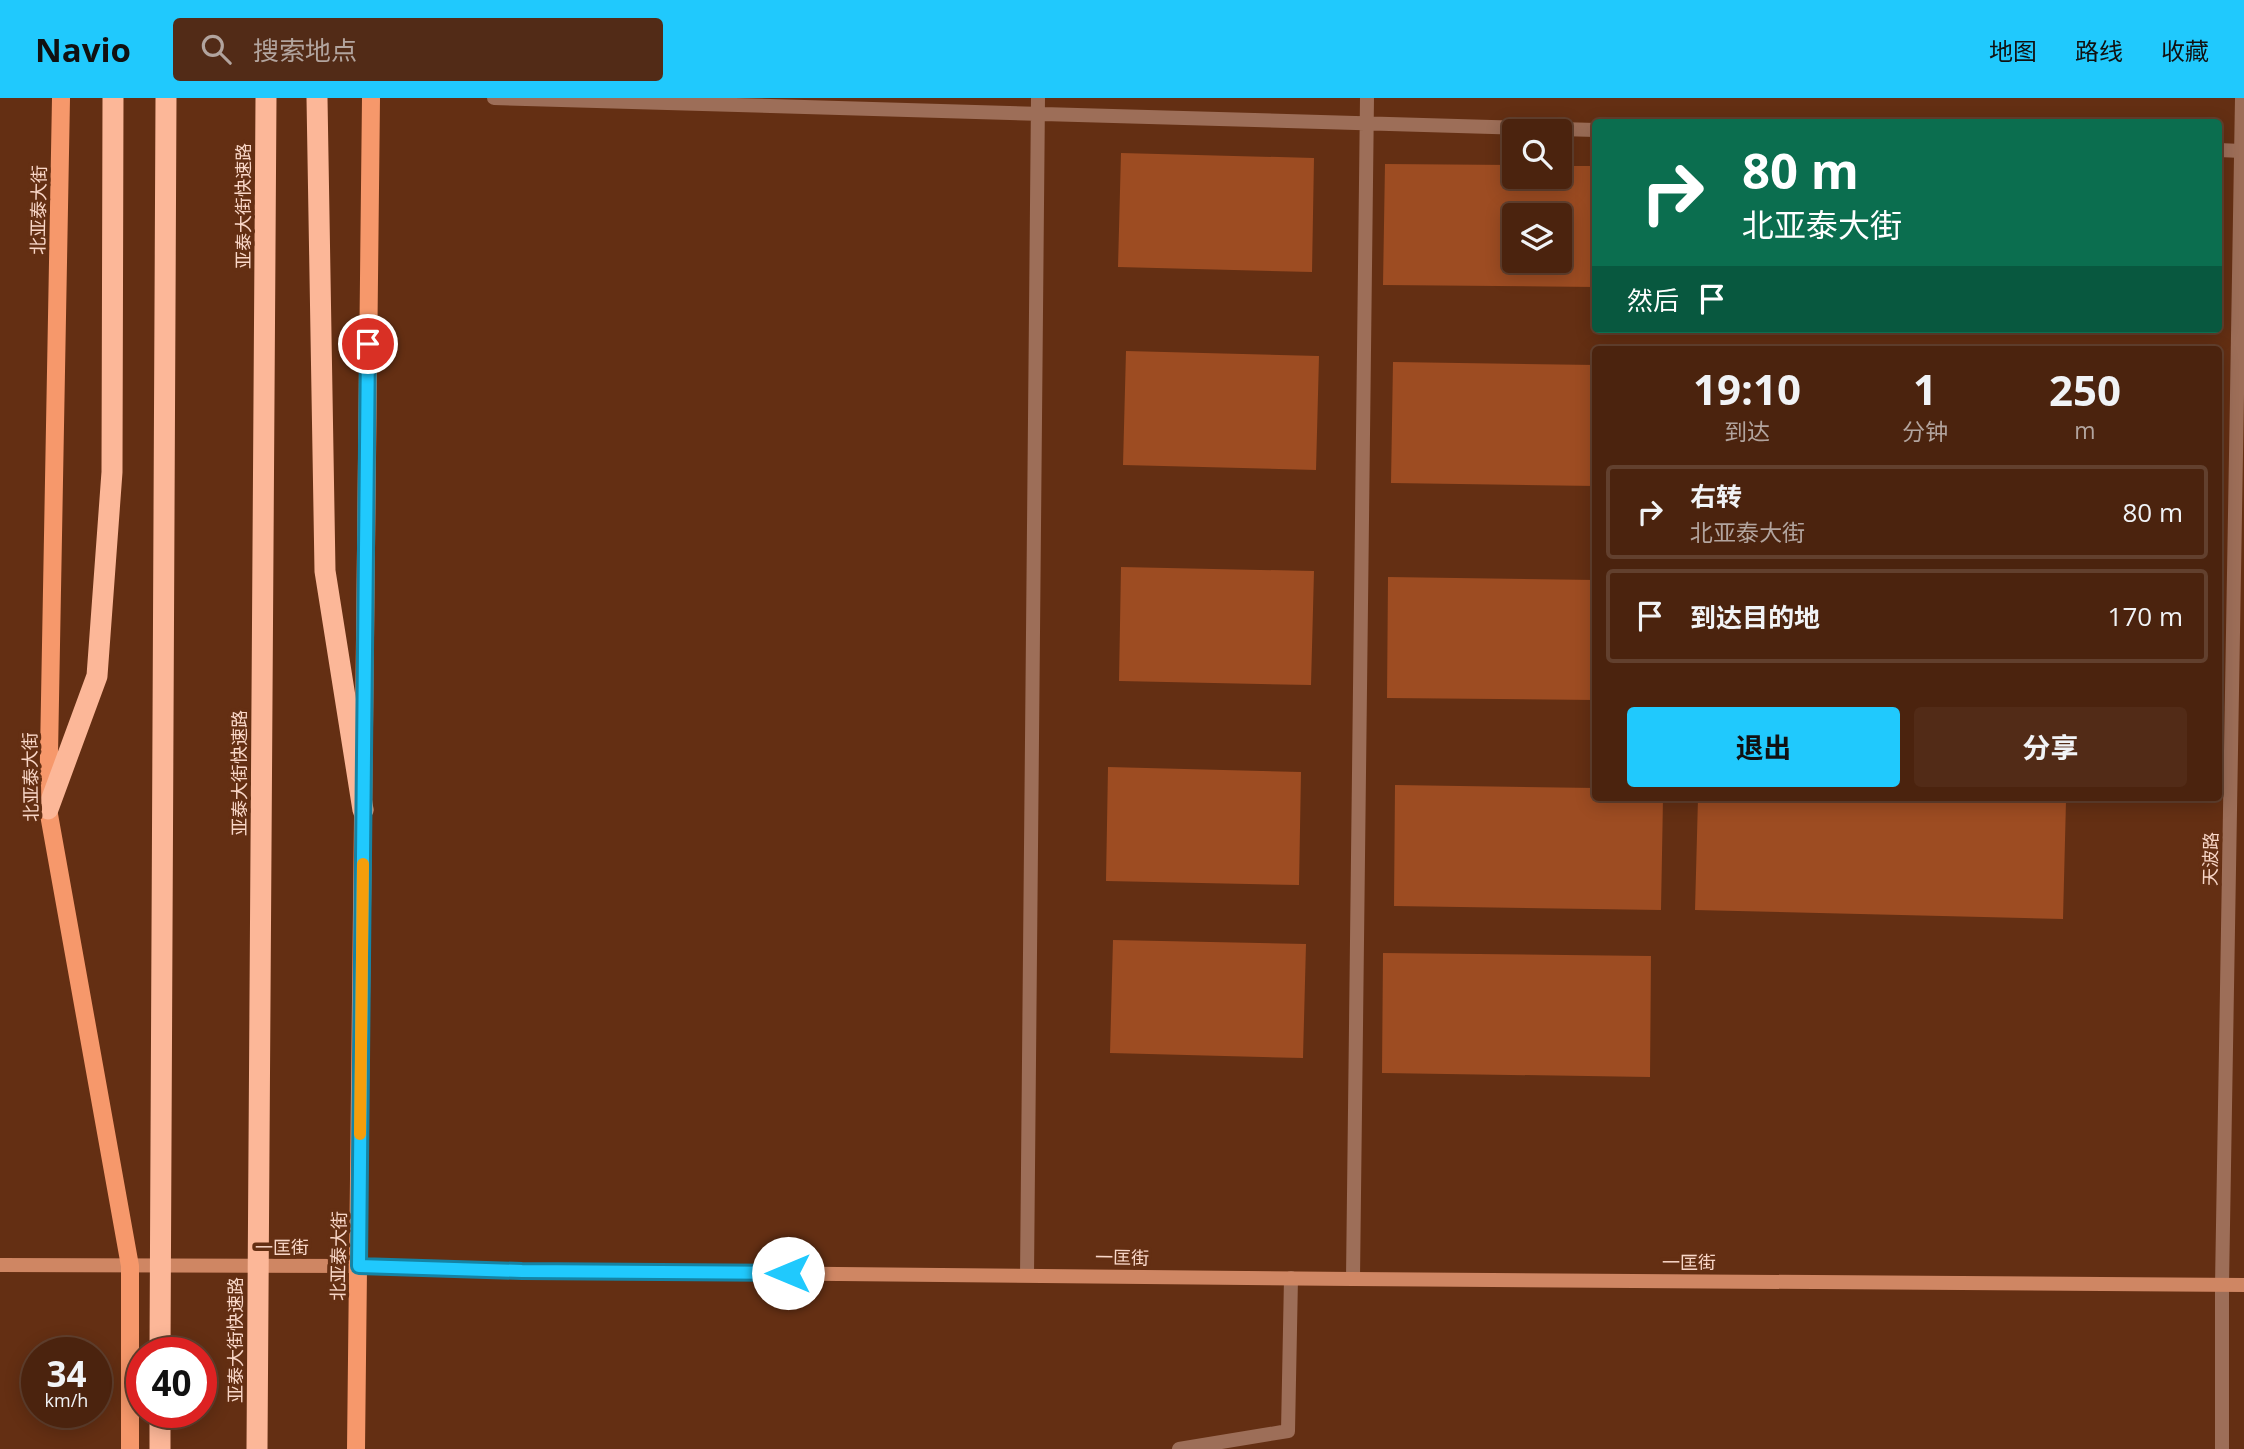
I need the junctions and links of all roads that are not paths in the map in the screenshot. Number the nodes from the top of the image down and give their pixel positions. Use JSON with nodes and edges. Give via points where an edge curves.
{"nodes":[{"id":1,"x":61,"y":98,"type":"edge"},
{"id":2,"x":113,"y":98,"type":"edge"},
{"id":3,"x":166,"y":98,"type":"edge"},
{"id":4,"x":266,"y":98,"type":"edge"},
{"id":5,"x":317,"y":98,"type":"edge"},
{"id":6,"x":371,"y":98,"type":"edge"},
{"id":7,"x":494,"y":98,"type":"edge"},
{"id":8,"x":1038,"y":98,"type":"edge"},
{"id":9,"x":1367,"y":98,"type":"edge"},
{"id":10,"x":2242,"y":98,"type":"edge"},
{"id":11,"x":661,"y":101,"type":"edge"},
{"id":12,"x":1038,"y":114,"type":"junction"},
{"id":13,"x":1366,"y":122,"type":"junction"},
{"id":14,"x":1592,"y":130,"type":"edge"},
{"id":15,"x":2222,"y":150,"type":"edge"},
{"id":16,"x":2241,"y":151,"type":"junction"},
{"id":17,"x":48,"y":809,"type":"junction"},
{"id":18,"x":363,"y":810,"type":"junction"},
{"id":19,"x":0,"y":1265,"type":"edge"},
{"id":20,"x":131,"y":1266,"type":"junction"},
{"id":21,"x":359,"y":1266,"type":"junction"},
{"id":22,"x":1027,"y":1275,"type":"junction"},
{"id":23,"x":1291,"y":1278,"type":"junction"},
{"id":24,"x":1353,"y":1279,"type":"junction"},
{"id":25,"x":2222,"y":1285,"type":"junction"},
{"id":26,"x":2244,"y":1285,"type":"edge"},
{"id":27,"x":160,"y":1337,"type":"edge"},
{"id":28,"x":160,"y":1428,"type":"edge"},
{"id":29,"x":130,"y":1449,"type":"edge"},
{"id":30,"x":160,"y":1449,"type":"edge"},
{"id":31,"x":257,"y":1449,"type":"edge"},
{"id":32,"x":356,"y":1449,"type":"edge"},
{"id":33,"x":1179,"y":1449,"type":"edge"},
{"id":34,"x":2222,"y":1449,"type":"edge"}],
"edges":[{"from":1,"to":17,"type":"main road","name":"北亚泰大街"},
{"from":2,"to":17,"type":"highway","via":[[112,472],[97,676]]},
{"from":3,"to":27,"type":"highway","bridge":true},
{"from":4,"to":31,"type":"highway","name":"亚泰大街快速路","bridge":true},
{"from":5,"to":18,"type":"highway","via":[[325,571]]},
{"from":6,"to":18,"type":"main road","name":"北亚泰大街"},
{"from":7,"to":11,"type":"street"},
{"from":8,"to":12,"type":"street"},
{"from":9,"to":13,"type":"street"},
{"from":10,"to":16,"type":"street","name":"天波路"},
{"from":11,"to":12,"type":"street"},
{"from":12,"to":13,"type":"street"},
{"from":12,"to":22,"type":"street"},
{"from":13,"to":14,"type":"street"},
{"from":13,"to":24,"type":"street"},
{"from":15,"to":16,"type":"street"},
{"from":16,"to":25,"type":"street","name":"天波路"},
{"from":17,"to":20,"type":"main road","name":"北亚泰大街"},
{"from":18,"to":21,"type":"main road","name":"北亚泰大街"},
{"from":19,"to":20,"type":"street","name":"一匡街"},
{"from":20,"to":21,"type":"street","name":"一匡街"},
{"from":20,"to":29,"type":"main road","name":"北亚泰大街"},
{"from":21,"to":22,"type":"street","name":"一匡街"},
{"from":21,"to":32,"type":"main road","name":"北亚泰大街"},
{"from":22,"to":23,"type":"street","name":"一匡街"},
{"from":23,"to":24,"type":"street","name":"一匡街"},
{"from":23,"to":33,"type":"street","via":[[1288,1431]]},
{"from":24,"to":25,"type":"street","name":"一匡街"},
{"from":25,"to":26,"type":"street","name":"一匡街"},
{"from":25,"to":34,"type":"street","name":"天波路"},
{"from":28,"to":30,"type":"highway"}]}
